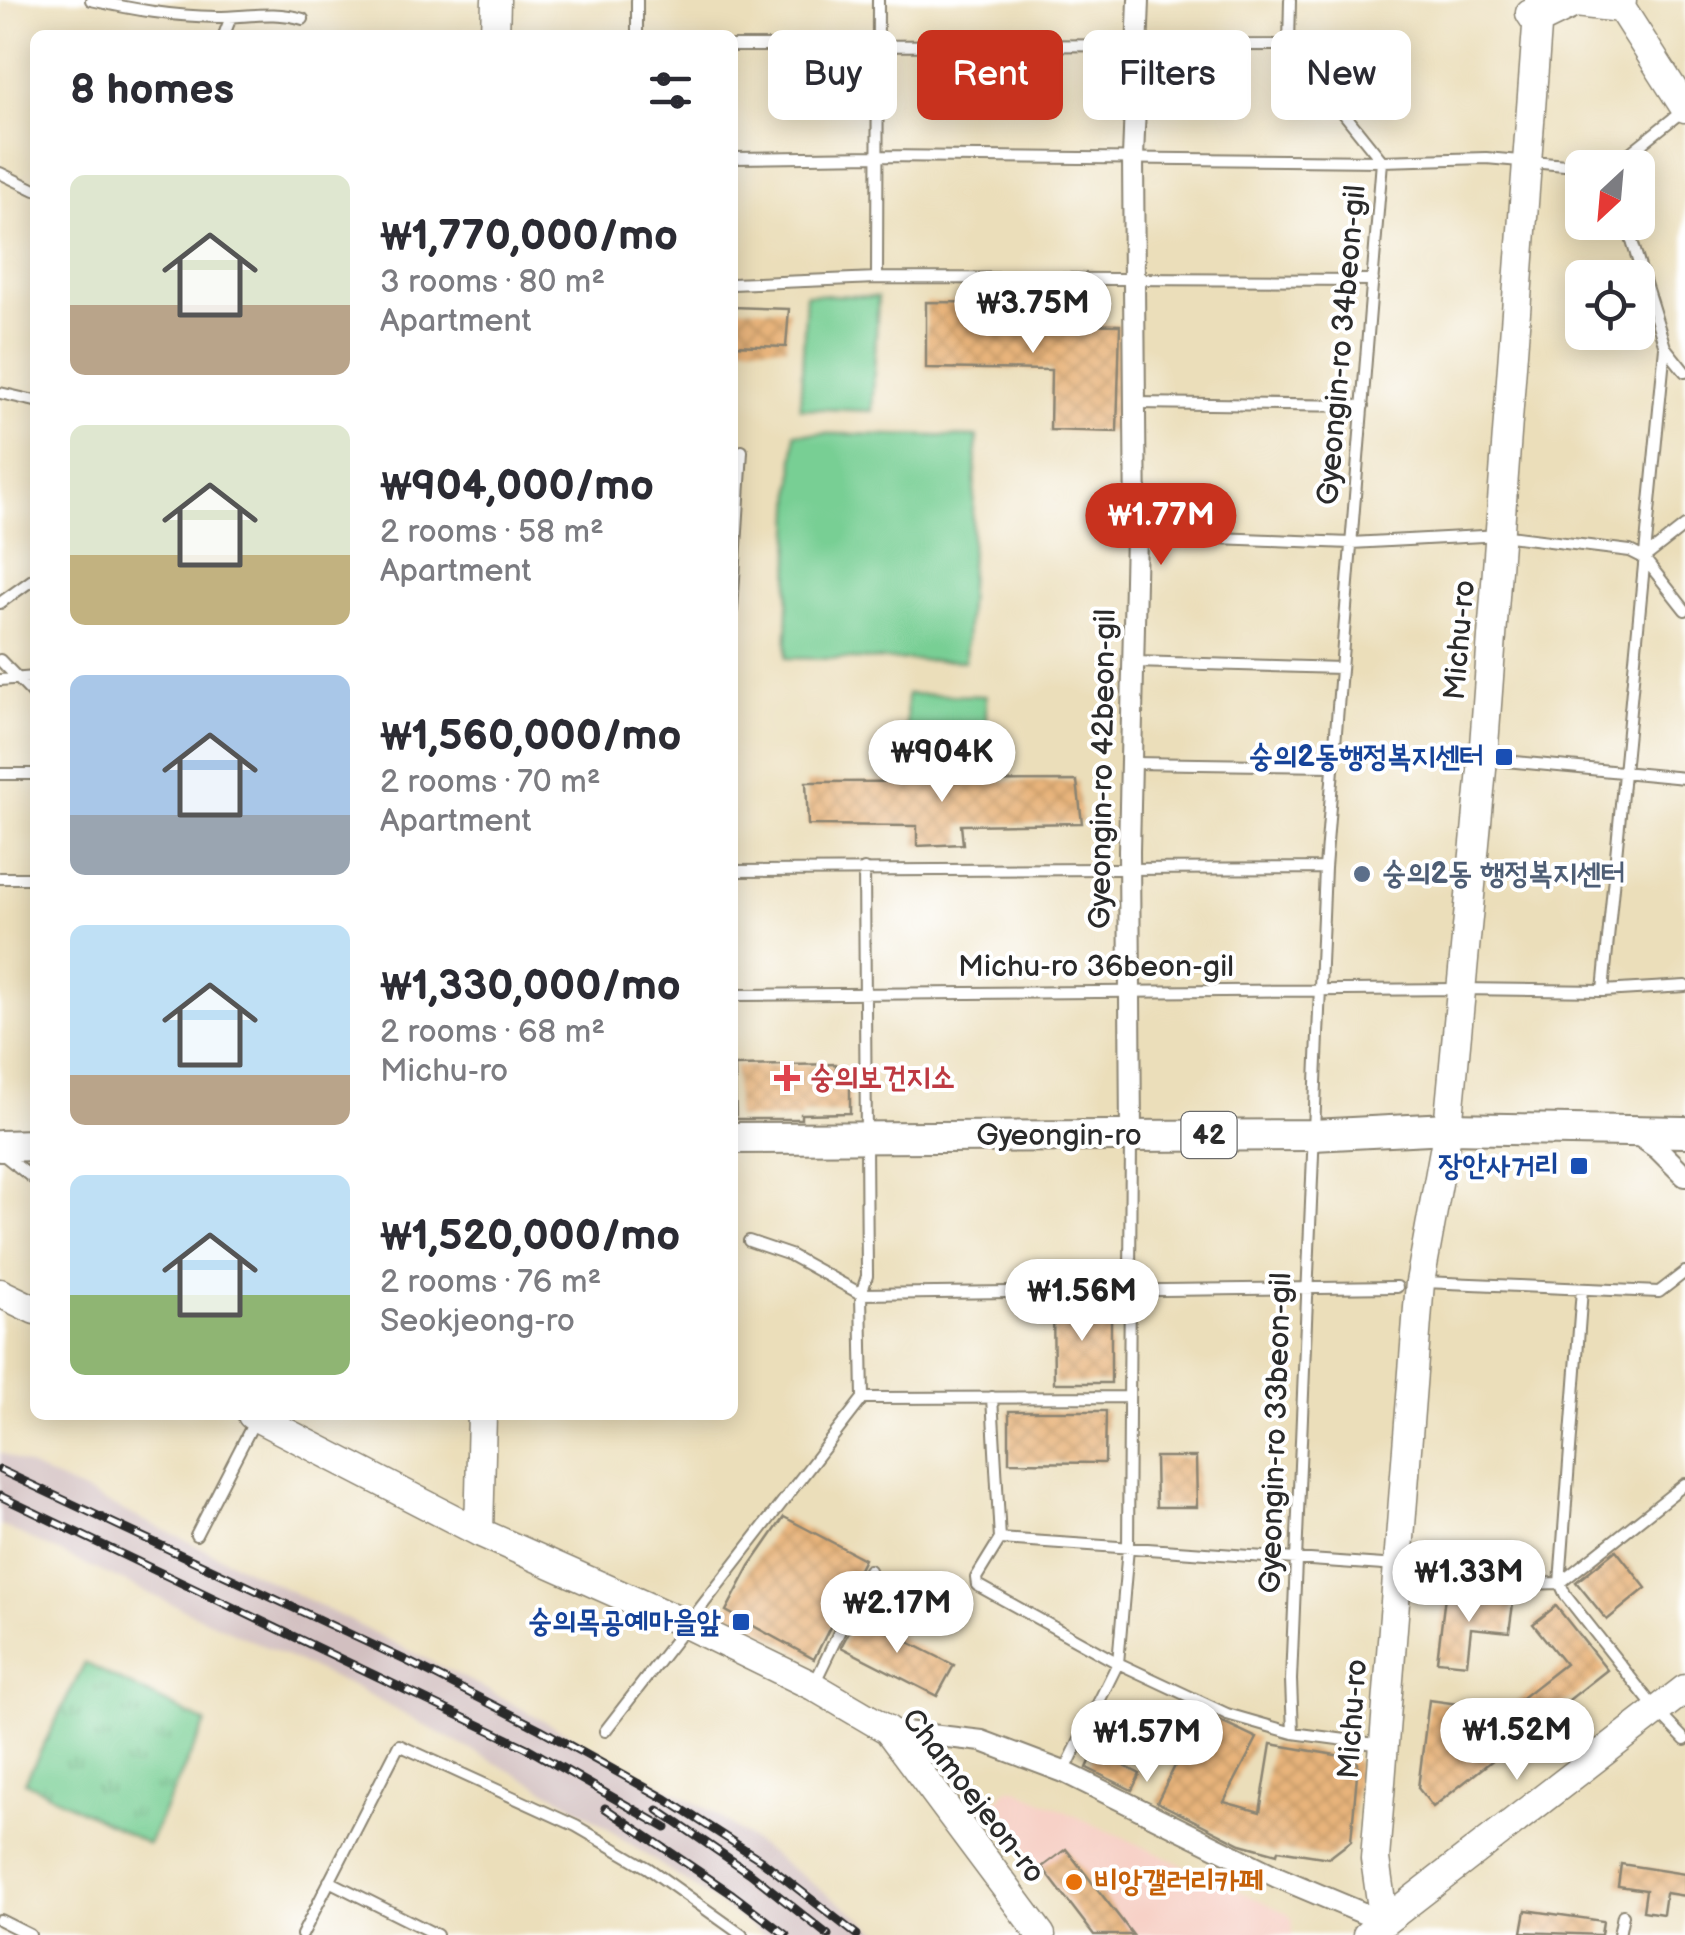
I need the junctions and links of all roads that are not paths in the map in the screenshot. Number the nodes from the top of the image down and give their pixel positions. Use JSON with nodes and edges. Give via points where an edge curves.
{"nodes":[{"id":1,"x":91,"y":0,"type":"edge"},
{"id":2,"x":496,"y":0,"type":"edge"},
{"id":3,"x":638,"y":0,"type":"edge"},
{"id":4,"x":878,"y":0,"type":"edge"},
{"id":5,"x":1139,"y":0,"type":"edge"},
{"id":6,"x":1290,"y":0,"type":"edge"},
{"id":7,"x":1620,"y":3,"type":"edge"},
{"id":8,"x":1532,"y":7,"type":"edge"},
{"id":9,"x":231,"y":17,"type":"junction"},
{"id":10,"x":303,"y":19,"type":"dead end"},
{"id":11,"x":226,"y":30,"type":"edge"},
{"id":12,"x":495,"y":30,"type":"edge"},
{"id":13,"x":637,"y":30,"type":"edge"},
{"id":14,"x":878,"y":30,"type":"edge"},
{"id":15,"x":1138,"y":30,"type":"edge"},
{"id":16,"x":1289,"y":30,"type":"edge"},
{"id":17,"x":1083,"y":45,"type":"edge"},
{"id":18,"x":738,"y":46,"type":"edge"},
{"id":19,"x":768,"y":46,"type":"edge"},
{"id":20,"x":897,"y":46,"type":"edge"},
{"id":21,"x":1685,"y":109,"type":"edge"},
{"id":22,"x":878,"y":120,"type":"edge"},
{"id":23,"x":1134,"y":120,"type":"edge"},
{"id":24,"x":1349,"y":120,"type":"edge"},
{"id":25,"x":1634,"y":150,"type":"edge"},
{"id":26,"x":878,"y":156,"type":"junction"},
{"id":27,"x":738,"y":158,"type":"edge"},
{"id":28,"x":1133,"y":158,"type":"junction"},
{"id":29,"x":1527,"y":160,"type":"junction"},
{"id":30,"x":1382,"y":161,"type":"junction"},
{"id":31,"x":1565,"y":164,"type":"edge"},
{"id":32,"x":0,"y":174,"type":"edge"},
{"id":33,"x":30,"y":188,"type":"edge"},
{"id":34,"x":1632,"y":240,"type":"edge"},
{"id":35,"x":877,"y":278,"type":"junction"},
{"id":36,"x":1135,"y":278,"type":"junction"},
{"id":37,"x":1373,"y":280,"type":"junction"},
{"id":38,"x":738,"y":284,"type":"edge"},
{"id":39,"x":1665,"y":347,"type":"junction"},
{"id":40,"x":1685,"y":372,"type":"edge"},
{"id":41,"x":0,"y":393,"type":"edge"},
{"id":42,"x":30,"y":400,"type":"edge"},
{"id":43,"x":1136,"y":403,"type":"junction"},
{"id":44,"x":1362,"y":406,"type":"junction"},
{"id":45,"x":742,"y":451,"type":"dead end"},
{"id":46,"x":738,"y":506,"type":"edge"},
{"id":47,"x":1685,"y":526,"type":"edge"},
{"id":48,"x":1136,"y":535,"type":"junction"},
{"id":49,"x":1501,"y":535,"type":"junction"},
{"id":50,"x":1352,"y":543,"type":"junction"},
{"id":51,"x":1644,"y":558,"type":"junction"},
{"id":52,"x":30,"y":582,"type":"edge"},
{"id":53,"x":0,"y":603,"type":"edge"},
{"id":54,"x":1685,"y":610,"type":"edge"},
{"id":55,"x":0,"y":660,"type":"edge"},
{"id":56,"x":1134,"y":662,"type":"junction"},
{"id":57,"x":1342,"y":668,"type":"junction"},
{"id":58,"x":30,"y":678,"type":"edge"},
{"id":59,"x":0,"y":680,"type":"edge"},
{"id":60,"x":20,"y":680,"type":"junction"},
{"id":61,"x":30,"y":691,"type":"edge"},
{"id":62,"x":1484,"y":759,"type":"junction"},
{"id":63,"x":1131,"y":763,"type":"junction"},
{"id":64,"x":1334,"y":766,"type":"junction"},
{"id":65,"x":0,"y":774,"type":"edge"},
{"id":66,"x":30,"y":774,"type":"edge"},
{"id":67,"x":1624,"y":774,"type":"junction"},
{"id":68,"x":1685,"y":778,"type":"edge"},
{"id":69,"x":1130,"y":867,"type":"junction"},
{"id":70,"x":1325,"y":868,"type":"junction"},
{"id":71,"x":738,"y":870,"type":"edge"},
{"id":72,"x":864,"y":870,"type":"junction"},
{"id":73,"x":0,"y":878,"type":"edge"},
{"id":74,"x":30,"y":878,"type":"edge"},
{"id":75,"x":1685,"y":986,"type":"edge"},
{"id":76,"x":1459,"y":989,"type":"junction"},
{"id":77,"x":1130,"y":990,"type":"junction"},
{"id":78,"x":1603,"y":990,"type":"junction"},
{"id":79,"x":1320,"y":992,"type":"junction"},
{"id":80,"x":865,"y":994,"type":"junction"},
{"id":81,"x":738,"y":995,"type":"edge"},
{"id":82,"x":1448,"y":1128,"type":"junction"},
{"id":83,"x":1685,"y":1132,"type":"edge"},
{"id":84,"x":1635,"y":1133,"type":"junction"},
{"id":85,"x":1313,"y":1134,"type":"junction"},
{"id":86,"x":1132,"y":1136,"type":"junction"},
{"id":87,"x":866,"y":1137,"type":"junction"},
{"id":88,"x":738,"y":1138,"type":"edge"},
{"id":89,"x":30,"y":1146,"type":"edge"},
{"id":90,"x":0,"y":1149,"type":"edge"},
{"id":91,"x":1685,"y":1151,"type":"edge"},
{"id":92,"x":1684,"y":1175,"type":"edge"},
{"id":93,"x":30,"y":1176,"type":"edge"},
{"id":94,"x":749,"y":1241,"type":"dead end"},
{"id":95,"x":1685,"y":1272,"type":"edge"},
{"id":96,"x":1409,"y":1284,"type":"junction"},
{"id":97,"x":1582,"y":1288,"type":"junction"},
{"id":98,"x":1307,"y":1290,"type":"junction"},
{"id":99,"x":1130,"y":1292,"type":"junction"},
{"id":100,"x":0,"y":1293,"type":"edge"},
{"id":101,"x":861,"y":1294,"type":"junction"},
{"id":102,"x":30,"y":1308,"type":"edge"},
{"id":103,"x":1129,"y":1397,"type":"junction"},
{"id":104,"x":863,"y":1398,"type":"junction"},
{"id":105,"x":992,"y":1398,"type":"junction"},
{"id":106,"x":252,"y":1420,"type":"edge"},
{"id":107,"x":262,"y":1420,"type":"edge"},
{"id":108,"x":482,"y":1420,"type":"edge"},
{"id":109,"x":1685,"y":1484,"type":"edge"},
{"id":110,"x":479,"y":1532,"type":"junction"},
{"id":111,"x":196,"y":1535,"type":"dead end"},
{"id":112,"x":1000,"y":1539,"type":"junction"},
{"id":113,"x":1128,"y":1548,"type":"junction"},
{"id":114,"x":1297,"y":1559,"type":"junction"},
{"id":115,"x":1398,"y":1566,"type":"junction"},
{"id":116,"x":869,"y":1570,"type":"dead end"},
{"id":117,"x":1560,"y":1583,"type":"junction"},
{"id":118,"x":686,"y":1624,"type":"junction"},
{"id":119,"x":1118,"y":1662,"type":"junction"},
{"id":120,"x":813,"y":1686,"type":"junction"},
{"id":121,"x":1685,"y":1689,"type":"edge"},
{"id":122,"x":1657,"y":1711,"type":"junction"},
{"id":123,"x":888,"y":1730,"type":"junction"},
{"id":124,"x":606,"y":1731,"type":"dead end"},
{"id":125,"x":1293,"y":1734,"type":"junction"},
{"id":126,"x":1685,"y":1740,"type":"edge"},
{"id":127,"x":1384,"y":1745,"type":"junction"},
{"id":128,"x":1064,"y":1772,"type":"junction"},
{"id":129,"x":330,"y":1881,"type":"junction"},
{"id":130,"x":1623,"y":1915,"type":"dead end"},
{"id":131,"x":0,"y":1920,"type":"edge"},
{"id":132,"x":1376,"y":1928,"type":"edge"},
{"id":133,"x":30,"y":1935,"type":"edge"},
{"id":134,"x":302,"y":1935,"type":"edge"},
{"id":135,"x":437,"y":1935,"type":"edge"},
{"id":136,"x":742,"y":1935,"type":"edge"},
{"id":137,"x":1041,"y":1935,"type":"edge"},
{"id":138,"x":1619,"y":1935,"type":"edge"}],
"edges":[{"from":1,"to":9,"type":"lane","via":[[158,15]]},
{"from":2,"to":12,"type":"main road"},
{"from":3,"to":13,"type":"lane"},
{"from":4,"to":14,"type":"lane"},
{"from":5,"to":15,"type":"street","name":"Gyeongin-ro 42beon-gil"},
{"from":6,"to":16,"type":"lane"},
{"from":7,"to":8,"type":"main road"},
{"from":7,"to":21,"type":"main road"},
{"from":8,"to":29,"type":"main road","name":"Michu-ro"},
{"from":9,"to":10,"type":"lane","via":[[283,12]]},
{"from":9,"to":11,"type":"lane"},
{"from":17,"to":20,"type":"lane"},
{"from":18,"to":19,"type":"lane"},
{"from":21,"to":25,"type":"lane"},
{"from":22,"to":26,"type":"lane"},
{"from":23,"to":28,"type":"street","name":"Gyeongin-ro 42beon-gil"},
{"from":24,"to":30,"type":"lane","name":"Gyeongin-ro 34beon-gil"},
{"from":26,"to":27,"type":"lane"},
{"from":26,"to":28,"type":"lane"},
{"from":26,"to":35,"type":"lane"},
{"from":28,"to":30,"type":"lane"},
{"from":28,"to":36,"type":"street","name":"Gyeongin-ro 42beon-gil"},
{"from":29,"to":30,"type":"lane"},
{"from":29,"to":31,"type":"lane"},
{"from":29,"to":49,"type":"main road","name":"Michu-ro"},
{"from":30,"to":37,"type":"lane","name":"Gyeongin-ro 34beon-gil"},
{"from":32,"to":33,"type":"lane"},
{"from":34,"to":39,"type":"lane"},
{"from":35,"to":36,"type":"lane"},
{"from":35,"to":38,"type":"lane"},
{"from":36,"to":37,"type":"lane"},
{"from":36,"to":43,"type":"street","name":"Gyeongin-ro 42beon-gil"},
{"from":37,"to":44,"type":"lane","name":"Gyeongin-ro 34beon-gil"},
{"from":39,"to":40,"type":"lane"},
{"from":39,"to":51,"type":"lane"},
{"from":41,"to":42,"type":"lane"},
{"from":43,"to":44,"type":"lane"},
{"from":43,"to":48,"type":"street","name":"Gyeongin-ro 42beon-gil"},
{"from":44,"to":50,"type":"lane","name":"Gyeongin-ro 34beon-gil"},
{"from":45,"to":46,"type":"lane"},
{"from":47,"to":51,"type":"lane"},
{"from":48,"to":50,"type":"lane"},
{"from":48,"to":56,"type":"street","name":"Gyeongin-ro 42beon-gil"},
{"from":49,"to":50,"type":"lane"},
{"from":49,"to":51,"type":"lane"},
{"from":49,"to":62,"type":"main road","name":"Michu-ro"},
{"from":50,"to":57,"type":"lane","name":"Gyeongin-ro 34beon-gil"},
{"from":51,"to":54,"type":"lane"},
{"from":51,"to":67,"type":"lane"},
{"from":52,"to":53,"type":"lane"},
{"from":55,"to":60,"type":"lane"},
{"from":56,"to":57,"type":"lane"},
{"from":56,"to":63,"type":"street","name":"Gyeongin-ro 42beon-gil"},
{"from":57,"to":64,"type":"lane","name":"Gyeongin-ro 34beon-gil"},
{"from":58,"to":60,"type":"lane"},
{"from":59,"to":60,"type":"lane"},
{"from":60,"to":61,"type":"lane"},
{"from":62,"to":67,"type":"lane"},
{"from":62,"to":76,"type":"main road","name":"Michu-ro"},
{"from":63,"to":64,"type":"lane"},
{"from":63,"to":69,"type":"street","name":"Gyeongin-ro 42beon-gil"},
{"from":64,"to":70,"type":"lane","name":"Gyeongin-ro 34beon-gil"},
{"from":65,"to":66,"type":"lane"},
{"from":67,"to":68,"type":"lane"},
{"from":67,"to":78,"type":"lane"},
{"from":69,"to":70,"type":"lane"},
{"from":69,"to":72,"type":"lane"},
{"from":69,"to":77,"type":"street","name":"Gyeongin-ro 42beon-gil"},
{"from":70,"to":79,"type":"lane","name":"Gyeongin-ro 34beon-gil"},
{"from":71,"to":72,"type":"lane"},
{"from":72,"to":80,"type":"lane"},
{"from":73,"to":74,"type":"lane"},
{"from":75,"to":78,"type":"lane","name":"Michu-ro 36beon-gil"},
{"from":76,"to":78,"type":"lane","name":"Michu-ro 36beon-gil"},
{"from":76,"to":79,"type":"lane","name":"Michu-ro 36beon-gil"},
{"from":76,"to":82,"type":"main road","name":"Michu-ro"},
{"from":77,"to":79,"type":"lane","name":"Michu-ro 36beon-gil"},
{"from":77,"to":80,"type":"lane","name":"Michu-ro 36beon-gil"},
{"from":77,"to":86,"type":"street","name":"Gyeongin-ro 42beon-gil"},
{"from":79,"to":85,"type":"lane","name":"Gyeongin-ro 34beon-gil"},
{"from":80,"to":81,"type":"lane","name":"Michu-ro 36beon-gil"},
{"from":80,"to":87,"type":"lane"},
{"from":82,"to":84,"type":"main road","name":"Gyeongin-ro","number":"42"},
{"from":82,"to":85,"type":"main road","name":"Gyeongin-ro","number":"42"},
{"from":82,"to":96,"type":"main road","name":"Michu-ro"},
{"from":83,"to":84,"type":"main road","name":"Gyeongin-ro","number":"42"},
{"from":84,"to":92,"type":"street"},
{"from":85,"to":86,"type":"main road","name":"Gyeongin-ro","number":"42"},
{"from":85,"to":98,"type":"lane","name":"Gyeongin-ro 33beon-gil"},
{"from":86,"to":87,"type":"main road","name":"Gyeongin-ro","number":"42"},
{"from":86,"to":99,"type":"lane"},
{"from":87,"to":88,"type":"main road","name":"Gyeongin-ro","number":"42"},
{"from":87,"to":101,"type":"lane","via":[[867,1276]]},
{"from":89,"to":90,"type":"main road"},
{"from":90,"to":93,"type":"lane"},
{"from":91,"to":92,"type":"street"},
{"from":94,"to":101,"type":"lane","via":[[790,1254]]},
{"from":95,"to":97,"type":"lane","via":[[1659,1292]]},
{"from":96,"to":97,"type":"lane"},
{"from":96,"to":98,"type":"lane"},
{"from":96,"to":115,"type":"main road","name":"Michu-ro"},
{"from":97,"to":117,"type":"lane"},
{"from":98,"to":99,"type":"lane"},
{"from":98,"to":114,"type":"lane","name":"Gyeongin-ro 33beon-gil"},
{"from":99,"to":101,"type":"lane"},
{"from":99,"to":103,"type":"lane"},
{"from":100,"to":102,"type":"main road"},
{"from":101,"to":104,"type":"lane"},
{"from":103,"to":105,"type":"lane"},
{"from":103,"to":113,"type":"lane"},
{"from":104,"to":105,"type":"lane"},
{"from":104,"to":118,"type":"lane"},
{"from":105,"to":112,"type":"lane"},
{"from":106,"to":111,"type":"lane"},
{"from":107,"to":110,"type":"main road","name":"Chamoejeon-ro"},
{"from":108,"to":110,"type":"main road"},
{"from":109,"to":117,"type":"lane"},
{"from":110,"to":118,"type":"main road","name":"Chamoejeon-ro"},
{"from":112,"to":113,"type":"lane"},
{"from":112,"to":119,"type":"lane","via":[[977,1585]]},
{"from":113,"to":114,"type":"lane"},
{"from":113,"to":119,"type":"lane"},
{"from":114,"to":115,"type":"lane"},
{"from":114,"to":125,"type":"lane","name":"Gyeongin-ro 33beon-gil"},
{"from":115,"to":117,"type":"lane"},
{"from":115,"to":127,"type":"main road","name":"Michu-ro"},
{"from":116,"to":120,"type":"lane"},
{"from":117,"to":122,"type":"lane"},
{"from":118,"to":120,"type":"main road","name":"Chamoejeon-ro"},
{"from":118,"to":124,"type":"lane"},
{"from":119,"to":125,"type":"lane","via":[[1227,1714]]},
{"from":119,"to":128,"type":"lane"},
{"from":120,"to":123,"type":"main road","name":"Chamoejeon-ro"},
{"from":121,"to":122,"type":"main road"},
{"from":122,"to":126,"type":"lane"},
{"from":122,"to":132,"type":"main road"},
{"from":123,"to":128,"type":"street","via":[[982,1741]]},
{"from":123,"to":137,"type":"main road","name":"Chamoejeon-ro"},
{"from":125,"to":127,"type":"lane"},
{"from":127,"to":132,"type":"main road","name":"Michu-ro"},
{"from":128,"to":132,"type":"street"},
{"from":129,"to":134,"type":"lane"},
{"from":129,"to":135,"type":"lane"},
{"from":129,"to":136,"type":"lane","via":[[399,1745],[576,1826]]},
{"from":130,"to":138,"type":"lane"},
{"from":131,"to":133,"type":"lane"}]}
